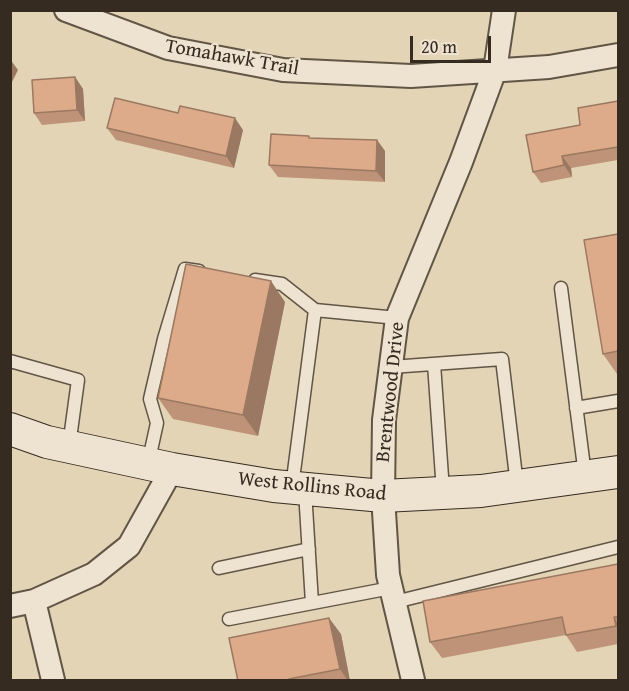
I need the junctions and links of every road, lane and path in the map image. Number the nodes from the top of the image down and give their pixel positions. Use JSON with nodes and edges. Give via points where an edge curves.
{"nodes":[{"id":1,"x":66,"y":10,"type":"edge"},
{"id":2,"x":504,"y":10,"type":"edge"},
{"id":3,"x":618,"y":55,"type":"edge"},
{"id":4,"x":495,"y":70,"type":"junction"},
{"id":5,"x":207,"y":273,"type":"edge"},
{"id":6,"x":239,"y":278,"type":"edge"},
{"id":7,"x":561,"y":288,"type":"dead end"},
{"id":8,"x":315,"y":310,"type":"junction"},
{"id":9,"x":397,"y":318,"type":"junction"},
{"id":10,"x":10,"y":361,"type":"edge"},
{"id":11,"x":434,"y":364,"type":"junction"},
{"id":12,"x":391,"y":367,"type":"junction"},
{"id":13,"x":618,"y":401,"type":"edge"},
{"id":14,"x":576,"y":408,"type":"junction"},
{"id":15,"x":10,"y":429,"type":"edge"},
{"id":16,"x":69,"y":447,"type":"junction"},
{"id":17,"x":160,"y":466,"type":"junction"},
{"id":18,"x":618,"y":472,"type":"edge"},
{"id":19,"x":585,"y":476,"type":"junction"},
{"id":20,"x":517,"y":486,"type":"junction"},
{"id":21,"x":298,"y":488,"type":"junction"},
{"id":22,"x":443,"y":493,"type":"junction"},
{"id":23,"x":383,"y":496,"type":"junction"},
{"id":24,"x":618,"y":547,"type":"edge"},
{"id":25,"x":309,"y":549,"type":"junction"},
{"id":26,"x":219,"y":568,"type":"dead end"},
{"id":27,"x":393,"y":595,"type":"junction"},
{"id":28,"x":34,"y":601,"type":"junction"},
{"id":29,"x":312,"y":603,"type":"junction"},
{"id":30,"x":10,"y":606,"type":"edge"},
{"id":31,"x":229,"y":619,"type":"dead end"},
{"id":32,"x":52,"y":681,"type":"edge"},
{"id":33,"x":412,"y":681,"type":"edge"}],
"edges":[{"from":1,"to":4,"type":"street","name":"Tomahawk Trail","via":[[168,48],[284,70],[411,76]]},
{"from":2,"to":4,"type":"street","name":"Brentwood Drive"},
{"from":3,"to":4,"type":"street","name":"Tomahawk Trail","via":[[549,67]]},
{"from":4,"to":9,"type":"street","name":"Brentwood Drive"},
{"from":5,"to":17,"type":"lane","via":[[185,269],[164,339],[150,399],[157,423]]},
{"from":6,"to":8,"type":"lane","via":[[282,284]]},
{"from":7,"to":14,"type":"lane"},
{"from":8,"to":9,"type":"lane"},
{"from":8,"to":21,"type":"lane"},
{"from":9,"to":12,"type":"street","name":"Brentwood Drive"},
{"from":10,"to":16,"type":"lane","via":[[78,380]]},
{"from":11,"to":12,"type":"lane"},
{"from":11,"to":20,"type":"lane","via":[[502,359]]},
{"from":11,"to":22,"type":"lane"},
{"from":12,"to":23,"type":"street","name":"Brentwood Drive","via":[[384,420]]},
{"from":13,"to":14,"type":"lane"},
{"from":14,"to":19,"type":"lane"},
{"from":15,"to":16,"type":"main road","name":"West Rollins Road"},
{"from":16,"to":17,"type":"main road","name":"West Rollins Road"},
{"from":17,"to":21,"type":"main road","name":"West Rollins Road"},
{"from":17,"to":28,"type":"street","via":[[129,546],[94,574]]},
{"from":18,"to":19,"type":"main road","name":"West Rollins Road"},
{"from":19,"to":20,"type":"main road","name":"West Rollins Road"},
{"from":20,"to":22,"type":"main road","name":"West Rollins Road"},
{"from":21,"to":23,"type":"main road","name":"West Rollins Road"},
{"from":21,"to":25,"type":"lane"},
{"from":22,"to":23,"type":"main road","name":"West Rollins Road"},
{"from":23,"to":27,"type":"street","name":"Brentwood Drive"},
{"from":24,"to":27,"type":"lane"},
{"from":25,"to":26,"type":"lane"},
{"from":25,"to":29,"type":"lane"},
{"from":27,"to":29,"type":"lane"},
{"from":27,"to":33,"type":"street","name":"Brentwood Drive"},
{"from":28,"to":30,"type":"street"},
{"from":28,"to":32,"type":"street"},
{"from":29,"to":31,"type":"lane"}]}
